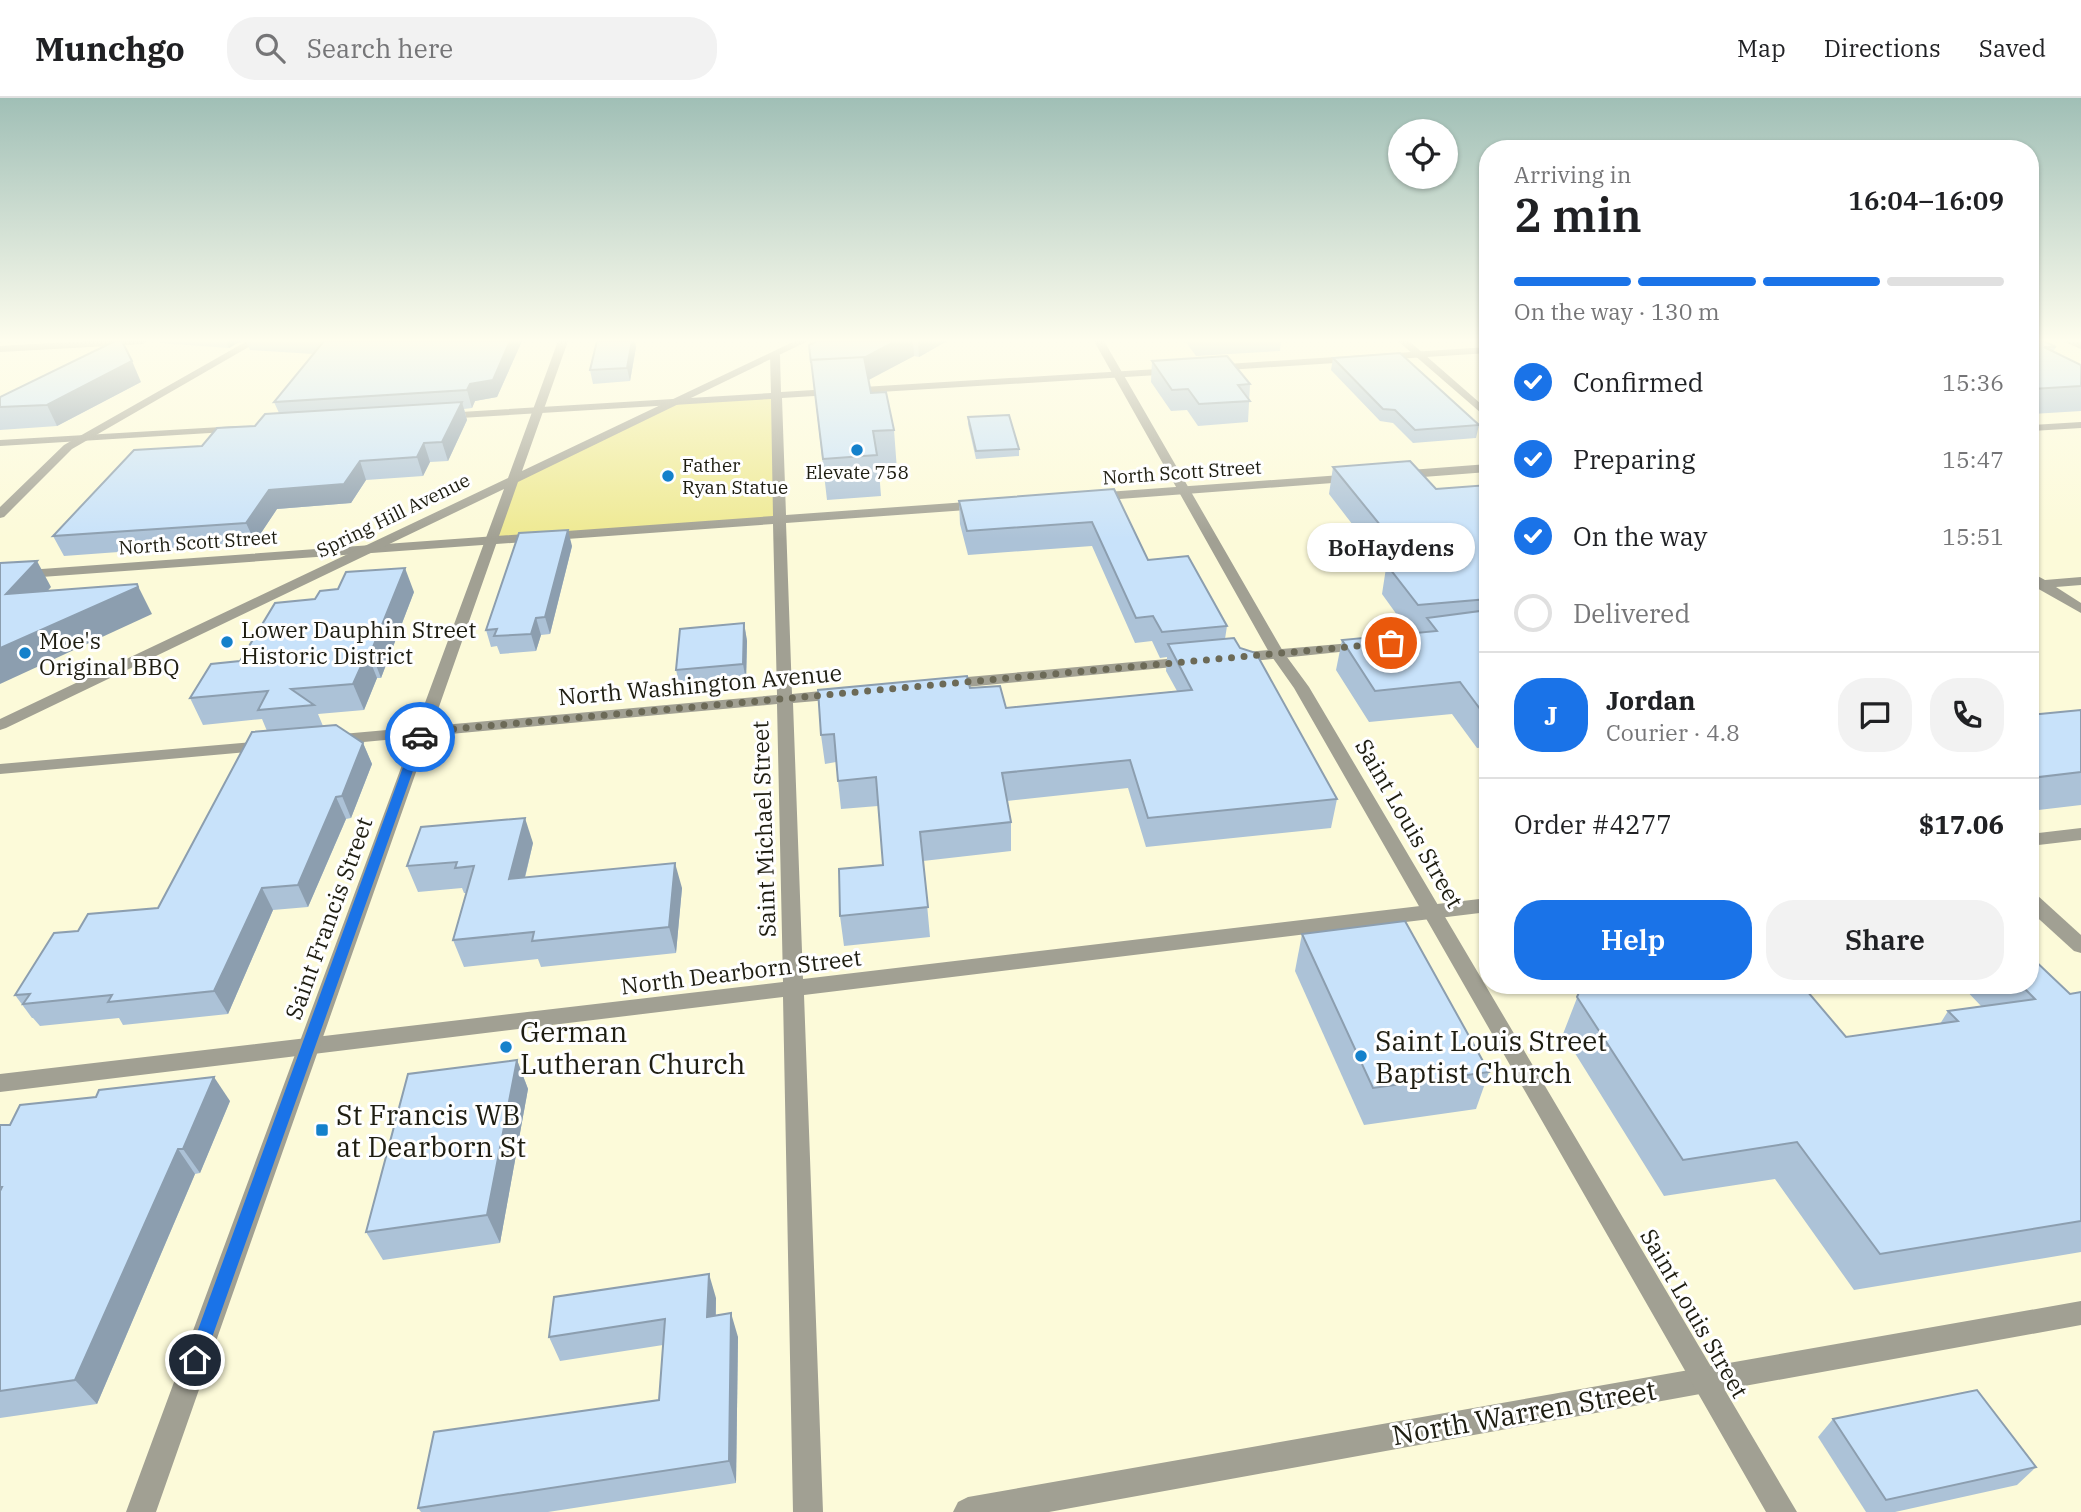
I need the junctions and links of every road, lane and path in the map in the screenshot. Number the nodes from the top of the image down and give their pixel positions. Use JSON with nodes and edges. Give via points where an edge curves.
{"nodes":[{"id":1,"x":136,"y":407,"type":"edge"},
{"id":2,"x":538,"y":407,"type":"edge"},
{"id":3,"x":606,"y":407,"type":"edge"},
{"id":4,"x":666,"y":407,"type":"edge"},
{"id":5,"x":775,"y":407,"type":"edge"},
{"id":6,"x":1137,"y":407,"type":"edge"},
{"id":7,"x":537,"y":411,"type":"junction"},
{"id":8,"x":437,"y":417,"type":"edge"},
{"id":9,"x":2081,"y":425,"type":"edge"},
{"id":10,"x":2039,"y":427,"type":"edge"},
{"id":11,"x":246,"y":428,"type":"edge"},
{"id":12,"x":81,"y":438,"type":"junction"},
{"id":13,"x":0,"y":443,"type":"edge"},
{"id":14,"x":1479,"y":469,"type":"edge"},
{"id":15,"x":512,"y":479,"type":"junction"},
{"id":16,"x":1187,"y":491,"type":"junction"},
{"id":17,"x":1073,"y":499,"type":"edge"},
{"id":18,"x":990,"y":505,"type":"edge"},
{"id":19,"x":0,"y":514,"type":"edge"},
{"id":20,"x":780,"y":520,"type":"junction"},
{"id":21,"x":489,"y":539,"type":"junction"},
{"id":22,"x":367,"y":549,"type":"junction"},
{"id":23,"x":0,"y":576,"type":"edge"},
{"id":24,"x":2081,"y":581,"type":"edge"},
{"id":25,"x":2039,"y":582,"type":"edge"},
{"id":26,"x":2039,"y":585,"type":"edge"},
{"id":27,"x":2081,"y":609,"type":"edge"},
{"id":28,"x":1384,"y":644,"type":"edge"},
{"id":29,"x":1277,"y":654,"type":"junction"},
{"id":30,"x":926,"y":686,"type":"edge"},
{"id":31,"x":858,"y":692,"type":"edge"},
{"id":32,"x":783,"y":699,"type":"junction"},
{"id":33,"x":0,"y":725,"type":"edge"},
{"id":34,"x":421,"y":732,"type":"junction"},
{"id":35,"x":312,"y":741,"type":"edge"},
{"id":36,"x":287,"y":744,"type":"edge"},
{"id":37,"x":0,"y":769,"type":"edge"},
{"id":38,"x":2081,"y":834,"type":"edge"},
{"id":39,"x":2039,"y":839,"type":"edge"},
{"id":40,"x":1479,"y":906,"type":"edge"},
{"id":41,"x":2039,"y":908,"type":"edge"},
{"id":42,"x":1433,"y":911,"type":"junction"},
{"id":43,"x":2081,"y":946,"type":"edge"},
{"id":44,"x":794,"y":989,"type":"junction"},
{"id":45,"x":1479,"y":990,"type":"edge"},
{"id":46,"x":1481,"y":994,"type":"edge"},
{"id":47,"x":307,"y":1046,"type":"junction"},
{"id":48,"x":0,"y":1083,"type":"edge"},
{"id":49,"x":2081,"y":1313,"type":"edge"},
{"id":50,"x":1706,"y":1380,"type":"junction"},
{"id":51,"x":141,"y":1512,"type":"edge"},
{"id":52,"x":808,"y":1512,"type":"edge"},
{"id":53,"x":968,"y":1512,"type":"edge"},
{"id":54,"x":1782,"y":1512,"type":"edge"}],
"edges":[{"from":1,"to":12,"type":"street"},
{"from":2,"to":7,"type":"street","name":"Saint Francis Street"},
{"from":3,"to":7,"type":"street"},
{"from":4,"to":15,"type":"street","name":"Spring Hill Avenue"},
{"from":5,"to":20,"type":"street","name":"Saint Michael Street"},
{"from":6,"to":16,"type":"street","name":"Saint Louis Street"},
{"from":7,"to":8,"type":"street"},
{"from":7,"to":15,"type":"street","name":"Saint Francis Street"},
{"from":9,"to":10,"type":"street"},
{"from":11,"to":12,"type":"street"},
{"from":12,"to":13,"type":"street"},
{"from":12,"to":19,"type":"street"},
{"from":14,"to":16,"type":"street","name":"North Scott Street"},
{"from":15,"to":21,"type":"street","name":"Saint Francis Street"},
{"from":15,"to":22,"type":"street","name":"Spring Hill Avenue"},
{"from":16,"to":17,"type":"street","name":"North Scott Street"},
{"from":16,"to":29,"type":"street","name":"Saint Louis Street"},
{"from":18,"to":20,"type":"street","name":"North Scott Street"},
{"from":20,"to":21,"type":"street","name":"North Scott Street"},
{"from":20,"to":32,"type":"street","name":"Saint Michael Street"},
{"from":21,"to":22,"type":"street","name":"North Scott Street"},
{"from":21,"to":34,"type":"street","name":"Saint Francis Street"},
{"from":22,"to":23,"type":"street","name":"North Scott Street"},
{"from":22,"to":33,"type":"street","name":"Spring Hill Avenue"},
{"from":24,"to":25,"type":"street"},
{"from":26,"to":27,"type":"street"},
{"from":28,"to":29,"type":"street"},
{"from":29,"to":30,"type":"street"},
{"from":29,"to":42,"type":"street","name":"Saint Louis Street"},
{"from":31,"to":32,"type":"street","name":"North Washington Avenue"},
{"from":32,"to":34,"type":"street","name":"North Washington Avenue"},
{"from":32,"to":44,"type":"street","name":"Saint Michael Street"},
{"from":34,"to":35,"type":"street","name":"North Washington Avenue"},
{"from":34,"to":47,"type":"street","name":"Saint Francis Street"},
{"from":36,"to":37,"type":"street"},
{"from":38,"to":39,"type":"street"},
{"from":40,"to":42,"type":"street","name":"North Dearborn Street"},
{"from":41,"to":43,"type":"street"},
{"from":42,"to":44,"type":"street","name":"North Dearborn Street"},
{"from":42,"to":45,"type":"street","name":"Saint Louis Street"},
{"from":44,"to":47,"type":"street","name":"North Dearborn Street"},
{"from":44,"to":52,"type":"street","name":"Saint Michael Street"},
{"from":46,"to":50,"type":"street","name":"Saint Louis Street"},
{"from":47,"to":48,"type":"street","name":"North Dearborn Street"},
{"from":47,"to":51,"type":"street","name":"Saint Francis Street"},
{"from":49,"to":50,"type":"street","name":"North Warren Street"},
{"from":50,"to":53,"type":"street","name":"North Warren Street"},
{"from":50,"to":54,"type":"street","name":"Saint Louis Street"}]}
